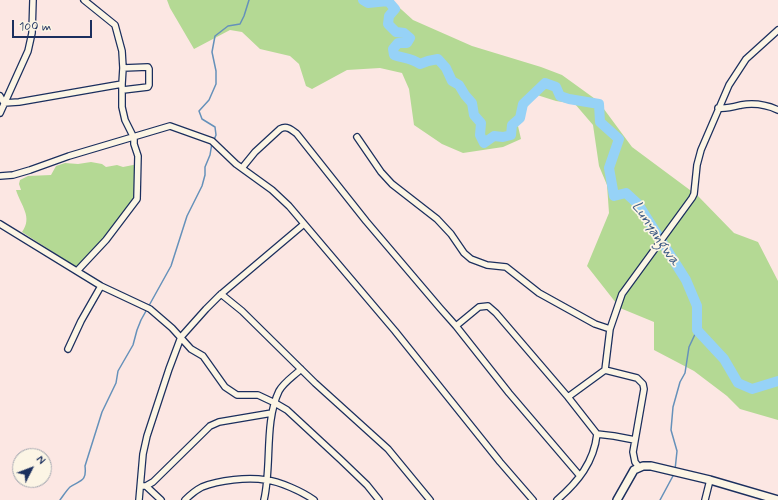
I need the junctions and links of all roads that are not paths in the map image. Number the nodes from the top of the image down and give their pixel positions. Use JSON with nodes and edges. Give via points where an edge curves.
{"nodes":[{"id":1,"x":33,"y":0,"type":"edge"},
{"id":2,"x":84,"y":0,"type":"edge"},
{"id":3,"x":778,"y":30,"type":"edge"},
{"id":4,"x":123,"y":68,"type":"junction"},
{"id":5,"x":122,"y":87,"type":"junction"},
{"id":6,"x":0,"y":96,"type":"edge"},
{"id":7,"x":4,"y":103,"type":"junction"},
{"id":8,"x":718,"y":108,"type":"junction"},
{"id":9,"x":778,"y":110,"type":"edge"},
{"id":10,"x":0,"y":113,"type":"edge"},
{"id":11,"x":357,"y":137,"type":"dead end"},
{"id":12,"x":134,"y":138,"type":"junction"},
{"id":13,"x":242,"y":168,"type":"junction"},
{"id":14,"x":0,"y":176,"type":"edge"},
{"id":15,"x":0,"y":224,"type":"edge"},
{"id":16,"x":304,"y":224,"type":"junction"},
{"id":17,"x":77,"y":271,"type":"junction"},
{"id":18,"x":101,"y":286,"type":"junction"},
{"id":19,"x":221,"y":294,"type":"junction"},
{"id":20,"x":456,"y":326,"type":"junction"},
{"id":21,"x":610,"y":329,"type":"junction"},
{"id":22,"x":181,"y":337,"type":"junction"},
{"id":23,"x":68,"y":349,"type":"dead end"},
{"id":24,"x":301,"y":369,"type":"junction"},
{"id":25,"x":605,"y":370,"type":"junction"},
{"id":26,"x":568,"y":397,"type":"junction"},
{"id":27,"x":275,"y":402,"type":"junction"},
{"id":28,"x":272,"y":414,"type":"junction"},
{"id":29,"x":597,"y":434,"type":"junction"},
{"id":30,"x":635,"y":440,"type":"junction"},
{"id":31,"x":638,"y":467,"type":"junction"},
{"id":32,"x":580,"y":476,"type":"junction"},
{"id":33,"x":267,"y":480,"type":"junction"},
{"id":34,"x":710,"y":480,"type":"junction"},
{"id":35,"x":143,"y":486,"type":"junction"},
{"id":36,"x":139,"y":500,"type":"edge"},
{"id":37,"x":160,"y":500,"type":"edge"},
{"id":38,"x":185,"y":500,"type":"edge"},
{"id":39,"x":264,"y":500,"type":"edge"},
{"id":40,"x":314,"y":500,"type":"edge"},
{"id":41,"x":378,"y":500,"type":"edge"},
{"id":42,"x":430,"y":500,"type":"edge"},
{"id":43,"x":534,"y":500,"type":"edge"},
{"id":44,"x":557,"y":500,"type":"edge"},
{"id":45,"x":617,"y":500,"type":"edge"},
{"id":46,"x":705,"y":500,"type":"edge"},
{"id":47,"x":778,"y":500,"type":"edge"}],
"edges":[{"from":1,"to":7,"type":"street","via":[[32,33],[28,51]]},
{"from":2,"to":4,"type":"street","via":[[115,25],[122,51]]},
{"from":3,"to":8,"type":"street","via":[[746,59],[728,85]]},
{"from":4,"to":5,"type":"street"},
{"from":4,"to":5,"type":"street","via":[[148,67],[149,85]]},
{"from":5,"to":7,"type":"street"},
{"from":5,"to":12,"type":"street","via":[[125,120]]},
{"from":6,"to":7,"type":"street"},
{"from":7,"to":10,"type":"street"},
{"from":8,"to":9,"type":"street","via":[[751,104]]},
{"from":8,"to":21,"type":"street","via":[[701,150],[694,194],[622,294]]},
{"from":11,"to":21,"type":"street","via":[[392,184],[438,219],[471,259],[487,265],[506,267],[539,294],[595,324]]},
{"from":12,"to":13,"type":"street","via":[[170,126],[213,142]]},
{"from":12,"to":14,"type":"street","via":[[68,156],[13,175]]},
{"from":12,"to":17,"type":"street","via":[[138,156],[136,201],[106,240]]},
{"from":13,"to":16,"type":"street","via":[[272,190]]},
{"from":13,"to":20,"type":"street","via":[[280,129],[289,128]]},
{"from":15,"to":17,"type":"street"},
{"from":16,"to":19,"type":"street"},
{"from":16,"to":43,"type":"street"},
{"from":17,"to":18,"type":"street"},
{"from":18,"to":22,"type":"street","via":[[148,308]]},
{"from":18,"to":23,"type":"street"},
{"from":19,"to":22,"type":"street"},
{"from":19,"to":24,"type":"street"},
{"from":20,"to":26,"type":"street","via":[[479,307],[488,306]]},
{"from":20,"to":32,"type":"street"},
{"from":21,"to":25,"type":"street"},
{"from":22,"to":27,"type":"street","via":[[191,349],[203,356],[225,387],[233,393],[258,395]]},
{"from":22,"to":35,"type":"street","via":[[147,436],[143,454]]},
{"from":24,"to":27,"type":"street","via":[[282,387]]},
{"from":24,"to":42,"type":"street","via":[[388,449]]},
{"from":25,"to":26,"type":"street"},
{"from":25,"to":30,"type":"street","via":[[637,378],[643,384]]},
{"from":26,"to":29,"type":"street"},
{"from":27,"to":28,"type":"street"},
{"from":27,"to":41,"type":"street","via":[[299,420],[342,460]]},
{"from":28,"to":33,"type":"street"},
{"from":28,"to":35,"type":"street","via":[[219,422],[210,426],[153,482]]},
{"from":29,"to":30,"type":"street"},
{"from":29,"to":32,"type":"street","via":[[592,455]]},
{"from":30,"to":31,"type":"street","via":[[633,457]]},
{"from":31,"to":34,"type":"street","via":[[651,466]]},
{"from":31,"to":45,"type":"street","via":[[631,474]]},
{"from":32,"to":44,"type":"street"},
{"from":33,"to":38,"type":"street","via":[[232,480],[202,488]]},
{"from":33,"to":39,"type":"street"},
{"from":33,"to":40,"type":"street","via":[[294,489]]},
{"from":34,"to":46,"type":"street"},
{"from":34,"to":47,"type":"street"},
{"from":35,"to":36,"type":"street"},
{"from":35,"to":37,"type":"street"}]}
